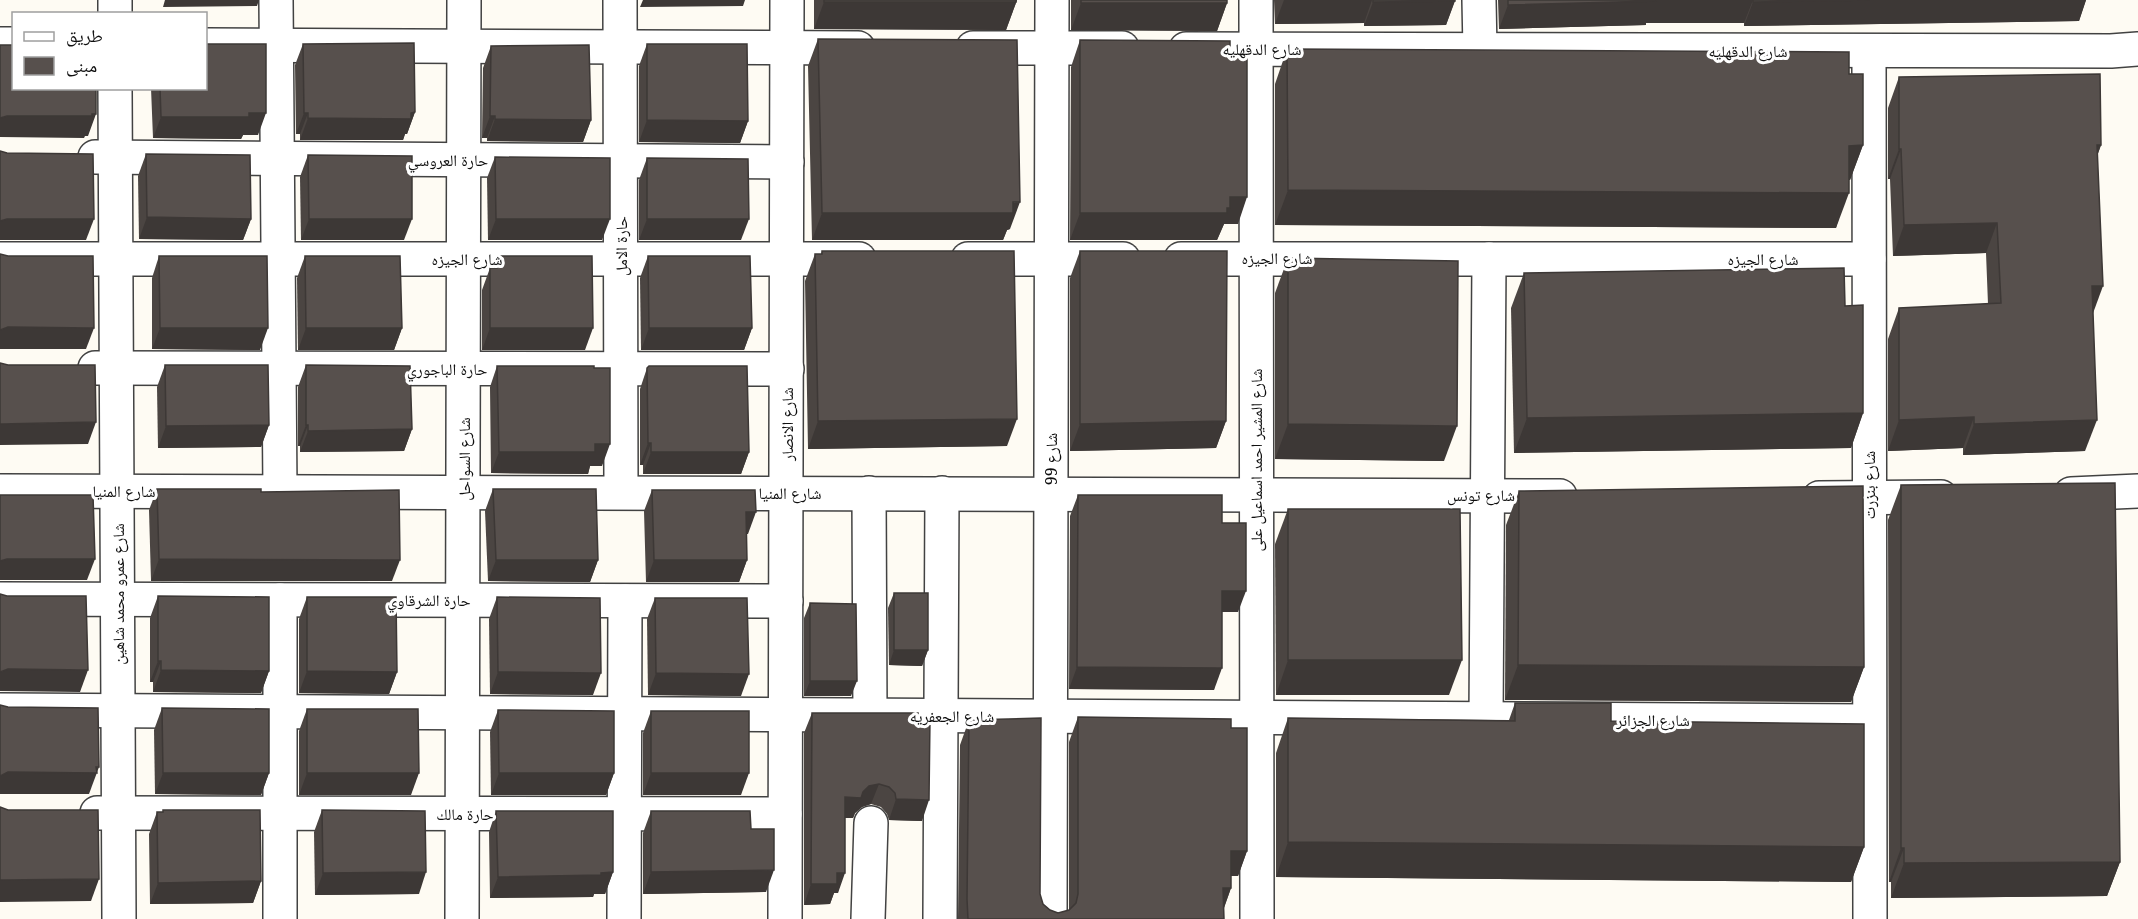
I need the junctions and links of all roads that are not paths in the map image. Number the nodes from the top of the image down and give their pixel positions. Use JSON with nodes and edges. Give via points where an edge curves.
{"nodes":[{"id":1,"x":276,"y":0,"type":"edge"},
{"id":2,"x":464,"y":0,"type":"edge"},
{"id":3,"x":620,"y":0,"type":"edge"},
{"id":4,"x":787,"y":0,"type":"edge"},
{"id":5,"x":1052,"y":0,"type":"edge"},
{"id":6,"x":1256,"y":0,"type":"edge"},
{"id":7,"x":1479,"y":0,"type":"edge"},
{"id":8,"x":207,"y":45,"type":"edge"},
{"id":9,"x":277,"y":45,"type":"junction"},
{"id":10,"x":464,"y":46,"type":"junction"},
{"id":11,"x":620,"y":47,"type":"junction"},
{"id":12,"x":787,"y":48,"type":"junction"},
{"id":13,"x":891,"y":48,"type":"edge"},
{"id":14,"x":948,"y":48,"type":"edge"},
{"id":15,"x":1052,"y":48,"type":"junction"},
{"id":16,"x":1256,"y":49,"type":"junction"},
{"id":17,"x":2138,"y":49,"type":"edge"},
{"id":18,"x":1480,"y":50,"type":"junction"},
{"id":19,"x":1869,"y":52,"type":"junction"},
{"id":20,"x":115,"y":90,"type":"edge"},
{"id":21,"x":69,"y":157,"type":"edge"},
{"id":22,"x":116,"y":157,"type":"junction"},
{"id":23,"x":278,"y":158,"type":"junction"},
{"id":24,"x":464,"y":160,"type":"junction"},
{"id":25,"x":621,"y":161,"type":"junction"},
{"id":26,"x":787,"y":162,"type":"junction"},
{"id":27,"x":621,"y":258,"type":"junction"},
{"id":28,"x":1256,"y":258,"type":"junction"},
{"id":29,"x":0,"y":259,"type":"edge"},
{"id":30,"x":116,"y":259,"type":"junction"},
{"id":31,"x":278,"y":259,"type":"junction"},
{"id":32,"x":464,"y":259,"type":"junction"},
{"id":33,"x":787,"y":259,"type":"junction"},
{"id":34,"x":890,"y":259,"type":"edge"},
{"id":35,"x":936,"y":259,"type":"edge"},
{"id":36,"x":1051,"y":259,"type":"junction"},
{"id":37,"x":1489,"y":259,"type":"junction"},
{"id":38,"x":1869,"y":259,"type":"junction"},
{"id":39,"x":70,"y":368,"type":"edge"},
{"id":40,"x":117,"y":368,"type":"junction"},
{"id":41,"x":279,"y":368,"type":"junction"},
{"id":42,"x":464,"y":369,"type":"junction"},
{"id":43,"x":621,"y":369,"type":"junction"},
{"id":44,"x":787,"y":369,"type":"junction"},
{"id":45,"x":0,"y":491,"type":"edge"},
{"id":46,"x":117,"y":491,"type":"junction"},
{"id":47,"x":280,"y":491,"type":"junction"},
{"id":48,"x":2138,"y":491,"type":"edge"},
{"id":49,"x":464,"y":492,"type":"junction"},
{"id":50,"x":621,"y":492,"type":"junction"},
{"id":51,"x":786,"y":493,"type":"junction"},
{"id":52,"x":869,"y":493,"type":"junction"},
{"id":53,"x":942,"y":493,"type":"junction"},
{"id":54,"x":1051,"y":493,"type":"junction"},
{"id":55,"x":1256,"y":494,"type":"junction"},
{"id":56,"x":1487,"y":495,"type":"junction"},
{"id":57,"x":2044,"y":495,"type":"edge"},
{"id":58,"x":1595,"y":496,"type":"edge"},
{"id":59,"x":1974,"y":496,"type":"edge"},
{"id":60,"x":1786,"y":498,"type":"edge"},
{"id":61,"x":1869,"y":498,"type":"junction"},
{"id":62,"x":0,"y":599,"type":"edge"},
{"id":63,"x":118,"y":600,"type":"junction"},
{"id":64,"x":280,"y":600,"type":"junction"},
{"id":65,"x":463,"y":600,"type":"junction"},
{"id":66,"x":625,"y":601,"type":"junction"},
{"id":67,"x":786,"y":601,"type":"junction"},
{"id":68,"x":0,"y":710,"type":"edge"},
{"id":69,"x":118,"y":711,"type":"junction"},
{"id":70,"x":280,"y":712,"type":"junction"},
{"id":71,"x":463,"y":712,"type":"junction"},
{"id":72,"x":624,"y":714,"type":"junction"},
{"id":73,"x":786,"y":715,"type":"junction"},
{"id":74,"x":870,"y":715,"type":"junction"},
{"id":75,"x":941,"y":716,"type":"junction"},
{"id":76,"x":1050,"y":716,"type":"junction"},
{"id":77,"x":1257,"y":717,"type":"junction"},
{"id":78,"x":1485,"y":720,"type":"junction"},
{"id":79,"x":1869,"y":721,"type":"junction"},
{"id":80,"x":71,"y":813,"type":"edge"},
{"id":81,"x":119,"y":813,"type":"junction"},
{"id":82,"x":280,"y":814,"type":"junction"},
{"id":83,"x":463,"y":814,"type":"junction"},
{"id":84,"x":624,"y":814,"type":"junction"},
{"id":85,"x":785,"y":814,"type":"junction"},
{"id":86,"x":871,"y":823,"type":"dead end"},
{"id":87,"x":119,"y":919,"type":"edge"},
{"id":88,"x":280,"y":919,"type":"edge"},
{"id":89,"x":462,"y":919,"type":"edge"},
{"id":90,"x":624,"y":919,"type":"edge"},
{"id":91,"x":786,"y":919,"type":"edge"},
{"id":92,"x":868,"y":919,"type":"edge"},
{"id":93,"x":940,"y":919,"type":"edge"},
{"id":94,"x":1050,"y":919,"type":"edge"},
{"id":95,"x":1257,"y":919,"type":"edge"},
{"id":96,"x":1870,"y":919,"type":"edge"}],
"edges":[{"from":1,"to":9,"type":"street"},
{"from":2,"to":10,"type":"street","name":"شارع السواحل"},
{"from":3,"to":11,"type":"street","name":"حارة الامل"},
{"from":4,"to":12,"type":"street","name":"شارع الانصار"},
{"from":5,"to":15,"type":"street","name":"شارع 99"},
{"from":6,"to":16,"type":"street","name":"شارع المشير احمد اسماعيل على"},
{"from":7,"to":18,"type":"street"},
{"from":8,"to":9,"type":"street"},
{"from":9,"to":10,"type":"street"},
{"from":9,"to":23,"type":"street"},
{"from":10,"to":11,"type":"street"},
{"from":10,"to":24,"type":"street","name":"شارع السواحل"},
{"from":11,"to":12,"type":"street"},
{"from":11,"to":25,"type":"street","name":"حارة الامل"},
{"from":12,"to":13,"type":"street"},
{"from":12,"to":26,"type":"street","name":"شارع الانصار"},
{"from":14,"to":15,"type":"street","name":"شارع الدقهليه"},
{"from":15,"to":16,"type":"street","name":"شارع الدقهليه"},
{"from":15,"to":36,"type":"street","name":"شارع 99"},
{"from":16,"to":18,"type":"street","name":"شارع الدقهليه"},
{"from":16,"to":28,"type":"street","name":"شارع المشير احمد اسماعيل على"},
{"from":17,"to":19,"type":"street","name":"شارع الدقهليه"},
{"from":18,"to":19,"type":"street","name":"شارع الدقهليه"},
{"from":19,"to":38,"type":"street","name":"شارع بنزرت"},
{"from":20,"to":22,"type":"street","name":"شارع عمرو محمد شاهين"},
{"from":21,"to":22,"type":"street","name":"حارة العروسي"},
{"from":22,"to":23,"type":"street","name":"حارة العروسي"},
{"from":22,"to":30,"type":"street","name":"شارع عمرو محمد شاهين"},
{"from":23,"to":24,"type":"street","name":"حارة العروسي"},
{"from":23,"to":31,"type":"street"},
{"from":24,"to":25,"type":"street","name":"حارة العروسي"},
{"from":24,"to":32,"type":"street","name":"شارع السواحل"},
{"from":25,"to":26,"type":"street","name":"حارة العروسي"},
{"from":25,"to":27,"type":"street","name":"حارة الامل"},
{"from":26,"to":33,"type":"street","name":"شارع الانصار"},
{"from":27,"to":32,"type":"street","name":"شارع الجيزه"},
{"from":27,"to":33,"type":"street","name":"شارع الجيزه"},
{"from":27,"to":43,"type":"street","name":"حارة الامل"},
{"from":28,"to":36,"type":"street","name":"شارع الجيزه"},
{"from":28,"to":37,"type":"street","name":"شارع الجيزه"},
{"from":28,"to":55,"type":"street","name":"شارع المشير احمد اسماعيل على"},
{"from":29,"to":30,"type":"street","name":"شارع الجيزه"},
{"from":30,"to":31,"type":"street","name":"شارع الجيزه"},
{"from":30,"to":40,"type":"street","name":"شارع عمرو محمد شاهين"},
{"from":31,"to":32,"type":"street","name":"شارع الجيزه"},
{"from":31,"to":41,"type":"street"},
{"from":32,"to":42,"type":"street","name":"شارع السواحل"},
{"from":33,"to":34,"type":"street","name":"شارع الجيزه"},
{"from":33,"to":44,"type":"street","name":"شارع الانصار"},
{"from":35,"to":36,"type":"street","name":"شارع الجيزه"},
{"from":36,"to":54,"type":"street","name":"شارع 99"},
{"from":37,"to":38,"type":"street","name":"شارع الجيزه"},
{"from":37,"to":56,"type":"street"},
{"from":38,"to":61,"type":"street","name":"شارع بنزرت"},
{"from":39,"to":40,"type":"street","name":"حارة الباجوري"},
{"from":40,"to":41,"type":"street","name":"حارة الباجوري"},
{"from":40,"to":46,"type":"street","name":"شارع عمرو محمد شاهين"},
{"from":41,"to":42,"type":"street","name":"حارة الباجوري"},
{"from":41,"to":47,"type":"street"},
{"from":42,"to":43,"type":"street","name":"حارة الباجوري"},
{"from":42,"to":49,"type":"street","name":"شارع السواحل"},
{"from":43,"to":44,"type":"street","name":"حارة الباجوري"},
{"from":43,"to":50,"type":"street","name":"حارة الامل"},
{"from":44,"to":51,"type":"street","name":"شارع الانصار"},
{"from":45,"to":46,"type":"street","name":"شارع المنيا"},
{"from":46,"to":47,"type":"street","name":"شارع المنيا"},
{"from":46,"to":63,"type":"street","name":"شارع عمرو محمد شاهين"},
{"from":47,"to":49,"type":"street","name":"شارع المنيا"},
{"from":48,"to":57,"type":"street"},
{"from":49,"to":50,"type":"street","name":"شارع المنيا"},
{"from":49,"to":65,"type":"street","name":"شارع السواحل"},
{"from":50,"to":51,"type":"street","name":"شارع المنيا"},
{"from":51,"to":52,"type":"street","name":"شارع المنيا"},
{"from":51,"to":67,"type":"street","name":"شارع الانصار"},
{"from":52,"to":53,"type":"street","name":"شارع المنيا"},
{"from":52,"to":74,"type":"street"},
{"from":53,"to":54,"type":"street","name":"شارع المنيا"},
{"from":53,"to":75,"type":"street"},
{"from":54,"to":55,"type":"street","name":"شارع المنيا"},
{"from":54,"to":76,"type":"street","name":"شارع 99"},
{"from":55,"to":56,"type":"street","name":"شارع تونس"},
{"from":55,"to":77,"type":"street","name":"شارع المشير احمد اسماعيل على"},
{"from":56,"to":58,"type":"street","name":"شارع تونس"},
{"from":56,"to":78,"type":"street"},
{"from":59,"to":61,"type":"street"},
{"from":60,"to":61,"type":"street"},
{"from":61,"to":79,"type":"street","name":"شارع بنزرت"},
{"from":62,"to":63,"type":"street","name":"حارة الشرقاوي"},
{"from":63,"to":64,"type":"street","name":"حارة الشرقاوي"},
{"from":63,"to":69,"type":"street","name":"شارع عمرو محمد شاهين"},
{"from":64,"to":65,"type":"street","name":"حارة الشرقاوي"},
{"from":64,"to":70,"type":"street"},
{"from":65,"to":66,"type":"street","name":"حارة الشرقاوي"},
{"from":65,"to":71,"type":"street","name":"شارع السواحل"},
{"from":66,"to":67,"type":"street","name":"حارة الشرقاوي"},
{"from":66,"to":72,"type":"street"},
{"from":67,"to":73,"type":"street","name":"شارع الانصار"},
{"from":68,"to":69,"type":"street","name":"شارع الجعفريه"},
{"from":69,"to":70,"type":"street","name":"شارع الجعفريه"},
{"from":69,"to":81,"type":"street","name":"شارع عمرو محمد شاهين"},
{"from":70,"to":71,"type":"street","name":"شارع الجعفريه"},
{"from":70,"to":82,"type":"street"},
{"from":71,"to":72,"type":"street","name":"شارع الجعفريه"},
{"from":71,"to":83,"type":"street","name":"شارع السواحل"},
{"from":72,"to":73,"type":"street","name":"شارع الجعفريه"},
{"from":72,"to":84,"type":"street"},
{"from":73,"to":74,"type":"street","name":"شارع الجعفريه"},
{"from":73,"to":85,"type":"street","name":"شارع الانصار"},
{"from":74,"to":75,"type":"street","name":"شارع الجعفريه"},
{"from":75,"to":76,"type":"street","name":"شارع الجعفريه"},
{"from":75,"to":93,"type":"street"},
{"from":76,"to":77,"type":"street","name":"شارع الجعفريه"},
{"from":76,"to":94,"type":"street","name":"شارع 99"},
{"from":77,"to":78,"type":"street","name":"شارع الجزائر"},
{"from":77,"to":95,"type":"street","name":"شارع المشير احمد اسماعيل على"},
{"from":78,"to":79,"type":"street","name":"شارع الجزائر"},
{"from":79,"to":96,"type":"street","name":"شارع بنزرت"},
{"from":80,"to":81,"type":"street","name":"حارة مالك"},
{"from":81,"to":82,"type":"street","name":"حارة مالك"},
{"from":81,"to":87,"type":"street","name":"شارع عمرو محمد شاهين"},
{"from":82,"to":83,"type":"street","name":"حارة مالك"},
{"from":82,"to":88,"type":"street"},
{"from":83,"to":84,"type":"street","name":"حارة مالك"},
{"from":83,"to":89,"type":"street","name":"شارع السواحل"},
{"from":84,"to":85,"type":"street","name":"حارة مالك"},
{"from":84,"to":90,"type":"street"},
{"from":85,"to":91,"type":"street","name":"شارع الانصار"},
{"from":86,"to":92,"type":"street"}]}
